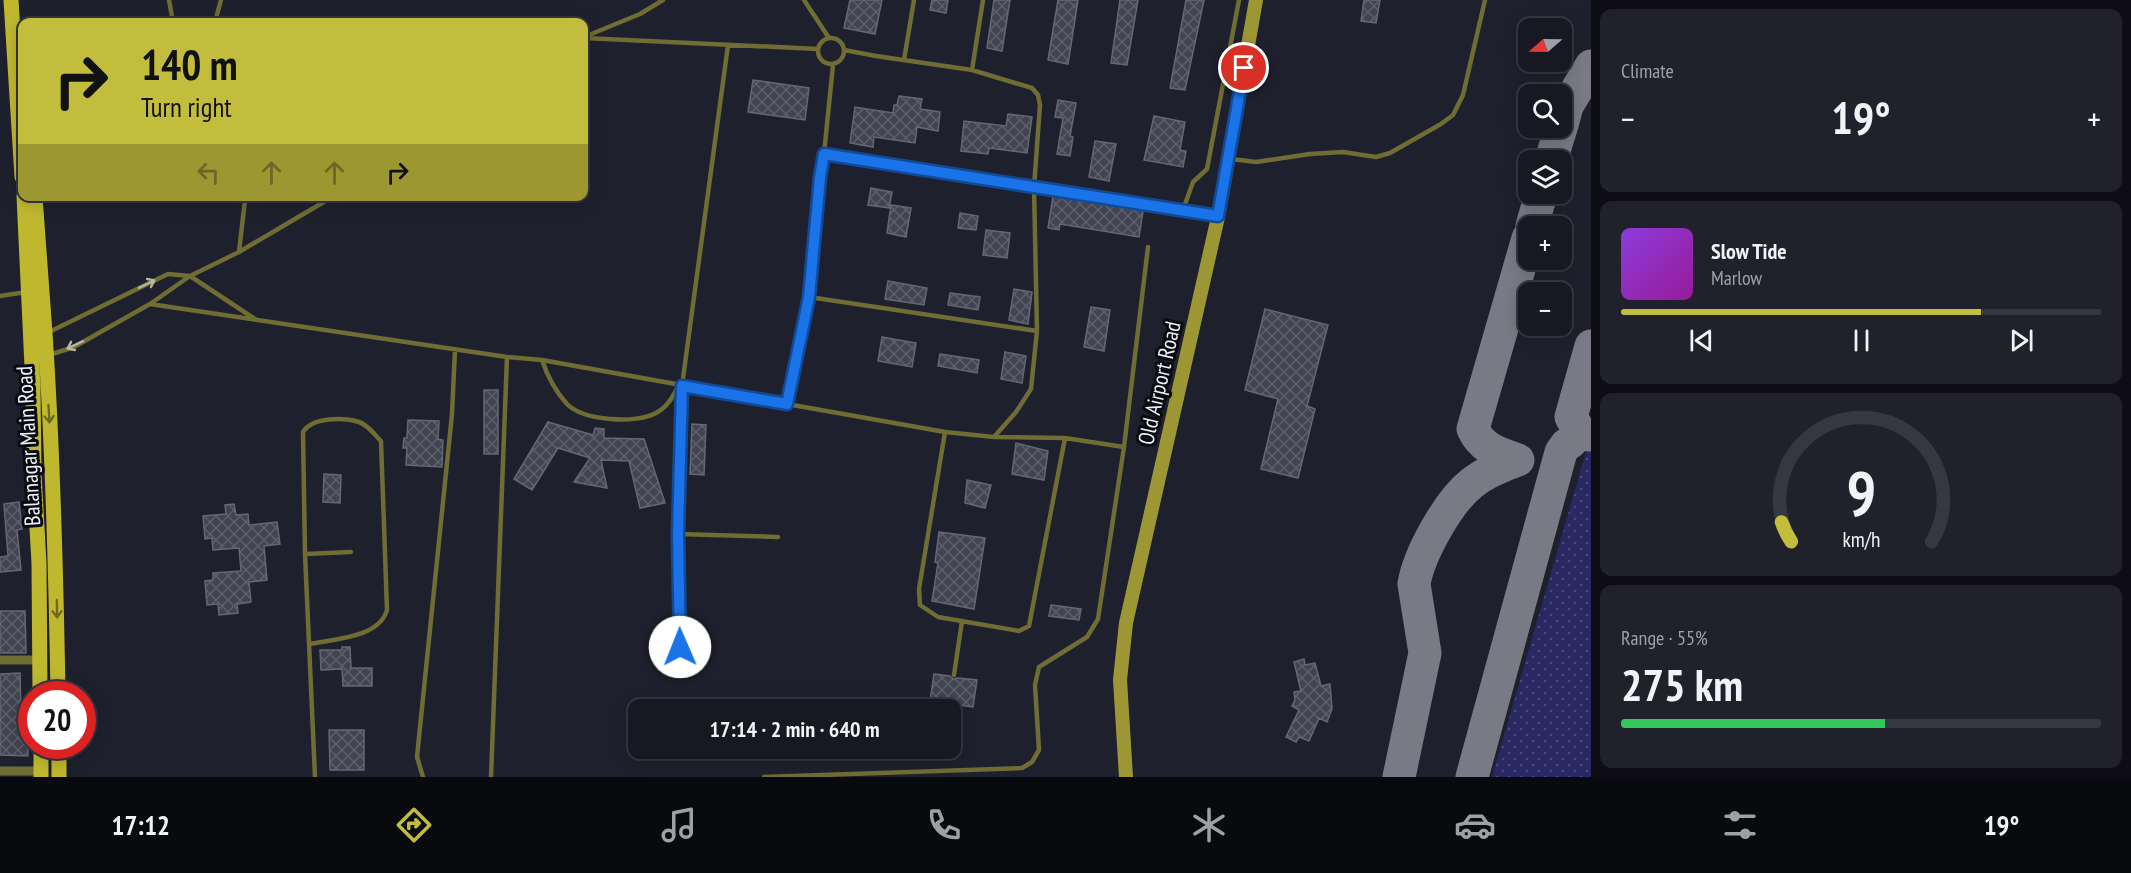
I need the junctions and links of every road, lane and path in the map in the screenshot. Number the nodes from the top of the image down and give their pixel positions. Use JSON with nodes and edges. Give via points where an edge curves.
{"nodes":[{"id":1,"x":11,"y":0,"type":"edge"},
{"id":2,"x":21,"y":0,"type":"edge"},
{"id":3,"x":169,"y":0,"type":"edge"},
{"id":4,"x":221,"y":0,"type":"edge"},
{"id":5,"x":663,"y":0,"type":"edge"},
{"id":6,"x":804,"y":0,"type":"edge"},
{"id":7,"x":914,"y":0,"type":"edge"},
{"id":8,"x":983,"y":0,"type":"edge"},
{"id":9,"x":1239,"y":0,"type":"edge"},
{"id":10,"x":1256,"y":0,"type":"edge"},
{"id":11,"x":1485,"y":0,"type":"edge"},
{"id":12,"x":23,"y":18,"type":"edge"},
{"id":13,"x":172,"y":18,"type":"edge"},
{"id":14,"x":216,"y":18,"type":"edge"},
{"id":15,"x":588,"y":36,"type":"edge"},
{"id":16,"x":588,"y":38,"type":"edge"},
{"id":17,"x":829,"y":38,"type":"junction"},
{"id":18,"x":728,"y":45,"type":"junction"},
{"id":19,"x":818,"y":49,"type":"junction"},
{"id":20,"x":844,"y":50,"type":"junction"},
{"id":21,"x":904,"y":60,"type":"junction"},
{"id":22,"x":833,"y":65,"type":"junction"},
{"id":23,"x":972,"y":70,"type":"junction"},
{"id":24,"x":18,"y":113,"type":"edge"},
{"id":25,"x":824,"y":154,"type":"junction"},
{"id":26,"x":1228,"y":159,"type":"junction"},
{"id":27,"x":1034,"y":187,"type":"junction"},
{"id":28,"x":25,"y":201,"type":"edge"},
{"id":29,"x":35,"y":201,"type":"edge"},
{"id":30,"x":245,"y":201,"type":"edge"},
{"id":31,"x":326,"y":201,"type":"edge"},
{"id":32,"x":1184,"y":210,"type":"junction"},
{"id":33,"x":1218,"y":216,"type":"junction"},
{"id":34,"x":1148,"y":246,"type":"dead end"},
{"id":35,"x":239,"y":252,"type":"junction"},
{"id":36,"x":190,"y":276,"type":"junction"},
{"id":37,"x":35,"y":291,"type":"junction"},
{"id":38,"x":0,"y":297,"type":"edge"},
{"id":39,"x":809,"y":297,"type":"junction"},
{"id":40,"x":150,"y":304,"type":"junction"},
{"id":41,"x":258,"y":320,"type":"junction"},
{"id":42,"x":1037,"y":331,"type":"junction"},
{"id":43,"x":38,"y":335,"type":"junction"},
{"id":44,"x":455,"y":350,"type":"junction"},
{"id":45,"x":39,"y":357,"type":"junction"},
{"id":46,"x":507,"y":357,"type":"junction"},
{"id":47,"x":542,"y":360,"type":"junction"},
{"id":48,"x":680,"y":385,"type":"junction"},
{"id":49,"x":787,"y":404,"type":"junction"},
{"id":50,"x":945,"y":432,"type":"junction"},
{"id":51,"x":994,"y":437,"type":"junction"},
{"id":52,"x":1065,"y":438,"type":"junction"},
{"id":53,"x":1124,"y":447,"type":"junction"},
{"id":54,"x":678,"y":534,"type":"junction"},
{"id":55,"x":778,"y":537,"type":"dead end"},
{"id":56,"x":351,"y":552,"type":"dead end"},
{"id":57,"x":305,"y":554,"type":"junction"},
{"id":58,"x":962,"y":621,"type":"junction"},
{"id":59,"x":310,"y":644,"type":"junction"},
{"id":60,"x":0,"y":660,"type":"edge"},
{"id":61,"x":40,"y":660,"type":"junction"},
{"id":62,"x":680,"y":670,"type":"dead end"},
{"id":63,"x":954,"y":675,"type":"dead end"},
{"id":64,"x":40,"y":681,"type":"edge"},
{"id":65,"x":58,"y":681,"type":"edge"},
{"id":66,"x":59,"y":759,"type":"edge"},
{"id":67,"x":0,"y":771,"type":"edge"},
{"id":68,"x":41,"y":774,"type":"edge"},
{"id":69,"x":59,"y":777,"type":"edge"},
{"id":70,"x":315,"y":777,"type":"edge"},
{"id":71,"x":423,"y":777,"type":"edge"},
{"id":72,"x":491,"y":777,"type":"edge"},
{"id":73,"x":764,"y":777,"type":"edge"},
{"id":74,"x":1126,"y":777,"type":"edge"}],
"edges":[{"from":1,"to":24,"type":"main road"},
{"from":2,"to":12,"type":"main road"},
{"from":3,"to":13,"type":"lane"},
{"from":4,"to":14,"type":"lane"},
{"from":5,"to":15,"type":"lane"},
{"from":6,"to":17,"type":"lane"},
{"from":7,"to":21,"type":"lane"},
{"from":8,"to":23,"type":"lane"},
{"from":9,"to":32,"type":"lane","via":[[1208,169],[1193,182]]},
{"from":10,"to":26,"type":"main road","name":"Old Airport Road"},
{"from":11,"to":26,"type":"lane","via":[[1463,95],[1453,115],[1442,124],[1376,157],[1342,152],[1256,162]]},
{"from":16,"to":18,"type":"lane"},
{"from":17,"to":19,"type":"lane"},
{"from":17,"to":20,"type":"lane","via":[[839,41]]},
{"from":18,"to":19,"type":"lane"},
{"from":18,"to":48,"type":"lane"},
{"from":19,"to":22,"type":"lane","via":[[821,60]]},
{"from":20,"to":21,"type":"lane"},
{"from":20,"to":22,"type":"lane","via":[[842,59]]},
{"from":21,"to":23,"type":"lane"},
{"from":22,"to":25,"type":"lane"},
{"from":23,"to":27,"type":"lane","via":[[1032,88],[1038,94]]},
{"from":25,"to":27,"type":"lane"},
{"from":25,"to":39,"type":"lane"},
{"from":26,"to":33,"type":"main road","name":"Old Airport Road"},
{"from":27,"to":32,"type":"lane"},
{"from":27,"to":42,"type":"lane"},
{"from":28,"to":37,"type":"main road","name":"Balanagar Main Road"},
{"from":29,"to":37,"type":"main road","name":"Balanagar Main Road"},
{"from":30,"to":35,"type":"lane"},
{"from":31,"to":35,"type":"lane"},
{"from":32,"to":33,"type":"lane"},
{"from":33,"to":74,"type":"main road","name":"Old Airport Road","via":[[1126,623],[1119,680]]},
{"from":34,"to":53,"type":"lane"},
{"from":35,"to":36,"type":"lane"},
{"from":36,"to":40,"type":"lane"},
{"from":36,"to":41,"type":"lane"},
{"from":43,"to":36,"type":"lane","one_way":true,"via":[[168,274]]},
{"from":37,"to":38,"type":"lane"},
{"from":37,"to":43,"type":"main road","name":"Balanagar Main Road"},
{"from":39,"to":42,"type":"lane"},
{"from":39,"to":49,"type":"lane"},
{"from":40,"to":41,"type":"lane"},
{"from":40,"to":45,"type":"lane","one_way":true,"via":[[74,347]]},
{"from":41,"to":44,"type":"lane"},
{"from":42,"to":51,"type":"lane","via":[[1031,389]]},
{"from":43,"to":45,"type":"main road","name":"Balanagar Main Road"},
{"from":44,"to":46,"type":"lane"},
{"from":44,"to":71,"type":"lane","via":[[417,757]]},
{"from":45,"to":61,"type":"main road","name":"Balanagar Main Road","via":[[34,475]]},
{"from":45,"to":65,"type":"main road","name":"Balanagar Main Road","one_way":true,"via":[[56,572]]},
{"from":46,"to":47,"type":"lane"},
{"from":46,"to":72,"type":"lane"},
{"from":47,"to":48,"type":"lane"},
{"from":47,"to":48,"type":"lane","via":[[548,377],[568,404],[594,417],[626,420],[656,413],[669,403]]},
{"from":48,"to":49,"type":"lane"},
{"from":48,"to":54,"type":"lane"},
{"from":49,"to":50,"type":"lane"},
{"from":50,"to":51,"type":"lane"},
{"from":50,"to":58,"type":"lane","via":[[919,589],[920,605],[938,617]]},
{"from":51,"to":52,"type":"lane"},
{"from":52,"to":53,"type":"lane"},
{"from":52,"to":58,"type":"lane","via":[[1029,626],[1018,632]]},
{"from":53,"to":73,"type":"lane","via":[[1098,619],[1087,637],[1039,667],[1035,685],[1039,750],[1032,762],[1022,768]]},
{"from":54,"to":55,"type":"lane"},
{"from":54,"to":62,"type":"lane"},
{"from":56,"to":57,"type":"lane"},
{"from":57,"to":59,"type":"lane"},
{"from":57,"to":59,"type":"lane","via":[[303,432],[306,427],[329,420],[361,422],[381,441],[387,610],[370,629]]},
{"from":58,"to":63,"type":"lane"},
{"from":59,"to":70,"type":"lane"},
{"from":60,"to":61,"type":"street"},
{"from":61,"to":64,"type":"main road","name":"Balanagar Main Road"},
{"from":66,"to":69,"type":"main road"},
{"from":67,"to":68,"type":"street"}]}
